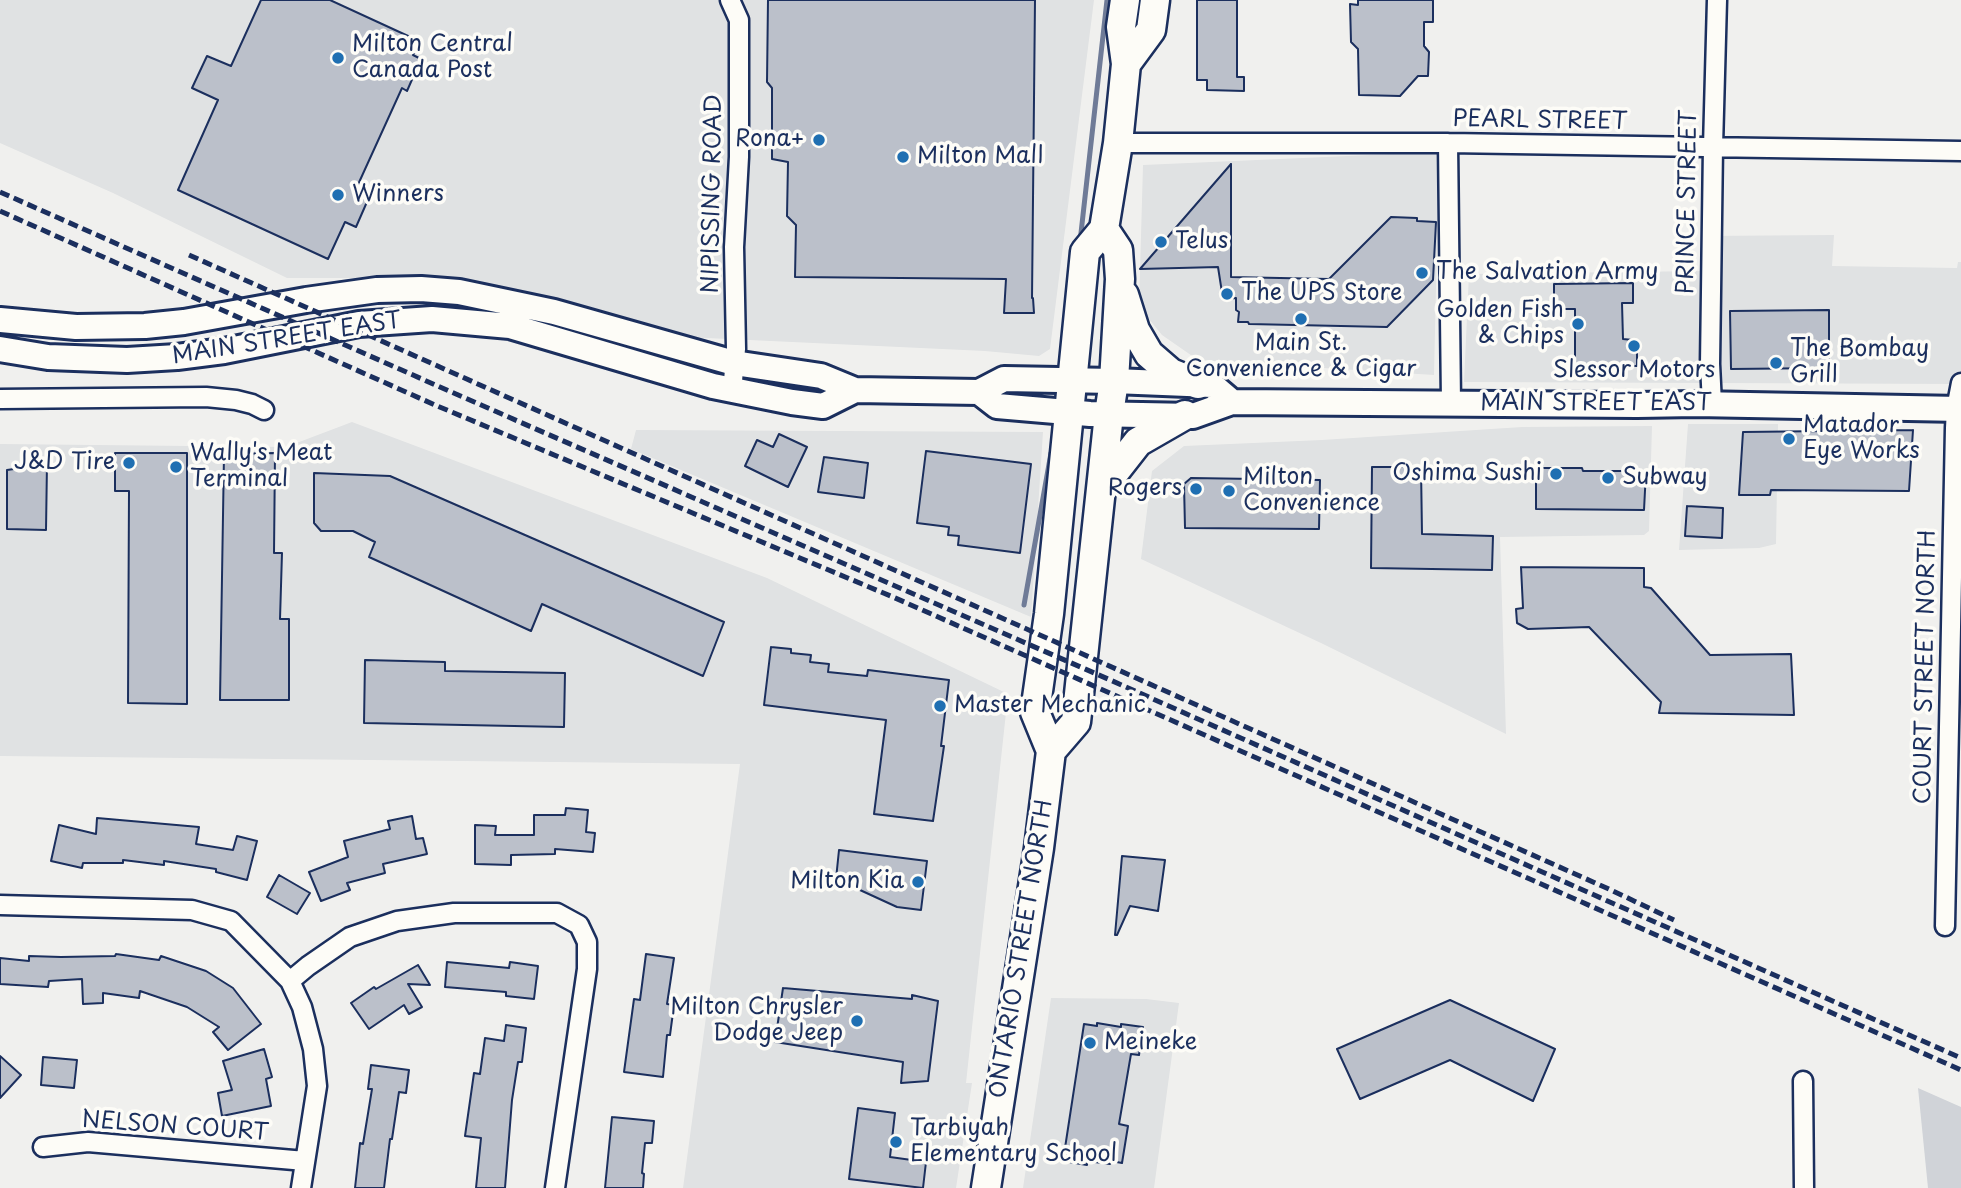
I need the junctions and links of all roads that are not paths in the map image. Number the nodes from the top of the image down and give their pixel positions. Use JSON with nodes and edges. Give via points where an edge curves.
{"nodes":[{"id":1,"x":730,"y":0,"type":"edge"},
{"id":2,"x":1125,"y":0,"type":"edge"},
{"id":3,"x":1155,"y":0,"type":"edge"},
{"id":4,"x":1717,"y":0,"type":"edge"},
{"id":5,"x":1126,"y":64,"type":"junction"},
{"id":6,"x":1118,"y":143,"type":"junction"},
{"id":7,"x":1448,"y":143,"type":"junction"},
{"id":8,"x":1713,"y":147,"type":"junction"},
{"id":9,"x":1961,"y":151,"type":"edge"},
{"id":10,"x":1104,"y":229,"type":"junction"},
{"id":11,"x":1119,"y":279,"type":"junction"},
{"id":12,"x":0,"y":320,"type":"edge"},
{"id":13,"x":0,"y":349,"type":"edge"},
{"id":14,"x":734,"y":363,"type":"junction"},
{"id":15,"x":1072,"y":380,"type":"junction"},
{"id":16,"x":1114,"y":381,"type":"junction"},
{"id":17,"x":1961,"y":383,"type":"edge"},
{"id":18,"x":1198,"y":384,"type":"junction"},
{"id":19,"x":855,"y":390,"type":"junction"},
{"id":20,"x":732,"y":391,"type":"junction"},
{"id":21,"x":979,"y":392,"type":"junction"},
{"id":22,"x":0,"y":399,"type":"edge"},
{"id":23,"x":1231,"y":402,"type":"junction"},
{"id":24,"x":1451,"y":403,"type":"junction"},
{"id":25,"x":1712,"y":404,"type":"junction"},
{"id":26,"x":1959,"y":409,"type":"edge"},
{"id":27,"x":264,"y":410,"type":"dead end"},
{"id":28,"x":1069,"y":412,"type":"junction"},
{"id":29,"x":1109,"y":414,"type":"junction"},
{"id":30,"x":1185,"y":415,"type":"junction"},
{"id":31,"x":1102,"y":488,"type":"junction"},
{"id":32,"x":1051,"y":751,"type":"junction"},
{"id":33,"x":0,"y":905,"type":"edge"},
{"id":34,"x":1945,"y":926,"type":"dead end"},
{"id":35,"x":290,"y":981,"type":"junction"},
{"id":36,"x":1803,"y":1081,"type":"dead end"},
{"id":37,"x":43,"y":1147,"type":"dead end"},
{"id":38,"x":305,"y":1161,"type":"junction"},
{"id":39,"x":301,"y":1188,"type":"edge"},
{"id":40,"x":555,"y":1188,"type":"edge"},
{"id":41,"x":986,"y":1188,"type":"edge"},
{"id":42,"x":1804,"y":1188,"type":"edge"}],
"edges":[{"from":1,"to":14,"type":"street","name":"NIPISSING ROAD","via":[[739,20]]},
{"from":2,"to":5,"type":"main road","via":[[1121,27]]},
{"from":3,"to":5,"type":"main road","via":[[1151,30]]},
{"from":4,"to":8,"type":"street","name":"PRINCE STREET"},
{"from":5,"to":6,"type":"main road"},
{"from":6,"to":7,"type":"street","name":"PEARL STREET"},
{"from":6,"to":10,"type":"main road"},
{"from":7,"to":8,"type":"street","name":"PEARL STREET"},
{"from":7,"to":24,"type":"street"},
{"from":8,"to":9,"type":"street","name":"PEARL STREET"},
{"from":8,"to":25,"type":"street","name":"PRINCE STREET"},
{"from":10,"to":11,"type":"main road","via":[[1118,250]]},
{"from":10,"to":15,"type":"main road","name":"ONTARIO STREET NORTH","via":[[1085,252]]},
{"from":11,"to":16,"type":"main road"},
{"from":11,"to":18,"type":"main road","via":[[1135,330],[1149,354],[1171,373]]},
{"from":12,"to":14,"type":"main road","name":"MAIN STREET EAST","via":[[76,327],[145,326],[377,290],[421,289],[459,292],[554,312]]},
{"from":13,"to":20,"type":"main road","name":"MAIN STREET EAST","via":[[48,357],[177,357],[359,324],[432,319],[510,326]]},
{"from":14,"to":19,"type":"main road","name":"MAIN STREET EAST","via":[[821,376]]},
{"from":14,"to":20,"type":"street","name":"NIPISSING ROAD"},
{"from":15,"to":16,"type":"main road","name":"MAIN STREET EAST"},
{"from":15,"to":21,"type":"main road","name":"MAIN STREET EAST","via":[[1004,379]]},
{"from":15,"to":28,"type":"main road","name":"ONTARIO STREET NORTH"},
{"from":16,"to":18,"type":"main road","name":"MAIN STREET EAST"},
{"from":16,"to":29,"type":"main road"},
{"from":17,"to":26,"type":"street","name":"COURT STREET NORTH"},
{"from":18,"to":23,"type":"main road","name":"MAIN STREET EAST","via":[[1212,385]]},
{"from":19,"to":20,"type":"main road","name":"MAIN STREET EAST","via":[[823,406]]},
{"from":19,"to":21,"type":"main road","name":"MAIN STREET EAST"},
{"from":21,"to":28,"type":"main road","name":"MAIN STREET EAST","via":[[997,406]]},
{"from":22,"to":27,"type":"street","name":"MAIN STREET EAST","via":[[206,397],[236,400]]},
{"from":23,"to":24,"type":"main road","name":"MAIN STREET EAST"},
{"from":23,"to":30,"type":"main road","name":"MAIN STREET EAST"},
{"from":24,"to":25,"type":"main road","name":"MAIN STREET EAST"},
{"from":25,"to":26,"type":"main road","name":"MAIN STREET EAST"},
{"from":26,"to":34,"type":"street","name":"COURT STREET NORTH"},
{"from":28,"to":29,"type":"main road","name":"MAIN STREET EAST"},
{"from":28,"to":32,"type":"main road","name":"ONTARIO STREET NORTH","via":[[1035,712]]},
{"from":29,"to":30,"type":"main road","name":"MAIN STREET EAST"},
{"from":29,"to":31,"type":"main road"},
{"from":30,"to":31,"type":"main road","via":[[1138,442]]},
{"from":31,"to":32,"type":"main road","via":[[1076,722]]},
{"from":32,"to":41,"type":"main road","name":"ONTARIO STREET NORTH"},
{"from":33,"to":35,"type":"street","via":[[192,910],[231,922]]},
{"from":35,"to":38,"type":"street","via":[[302,1007],[316,1069]]},
{"from":35,"to":40,"type":"street","via":[[350,937],[397,921],[453,913],[558,913],[579,925],[587,942],[587,968]]},
{"from":36,"to":42,"type":"street"},
{"from":37,"to":38,"type":"street","name":"NELSON COURT","via":[[88,1142]]},
{"from":38,"to":39,"type":"street"}]}
